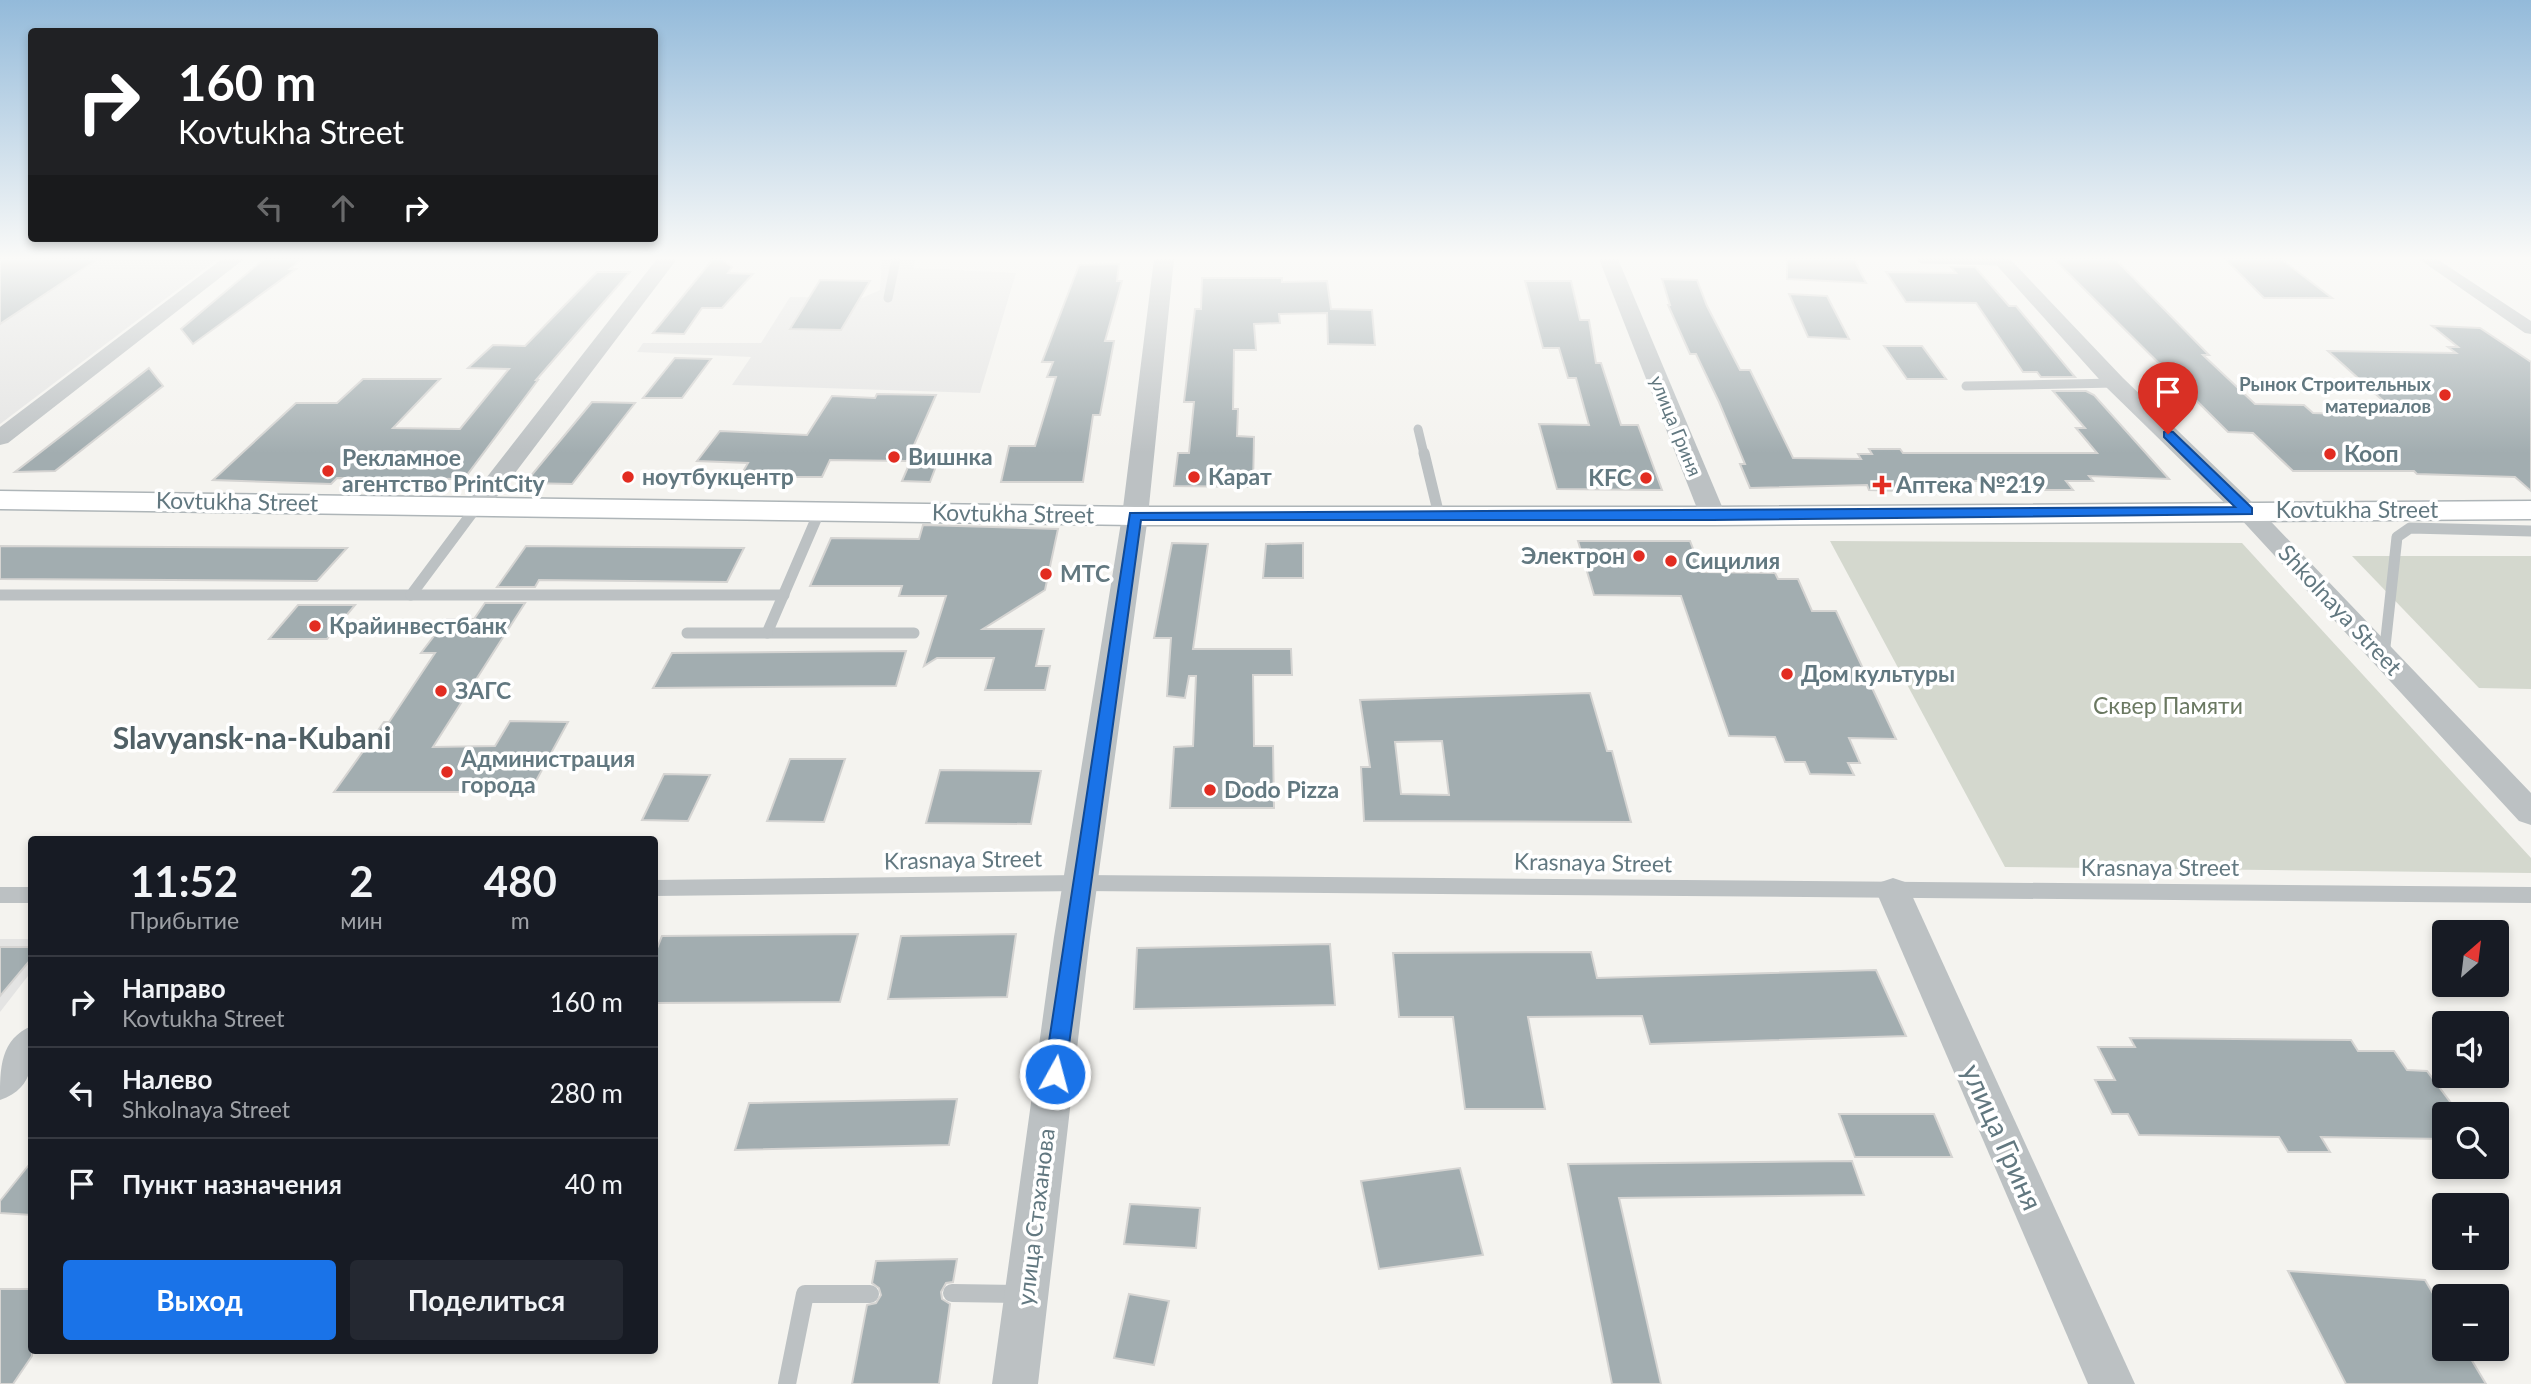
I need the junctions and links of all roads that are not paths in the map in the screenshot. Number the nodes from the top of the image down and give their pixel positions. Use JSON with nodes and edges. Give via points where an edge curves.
{"nodes":[{"id":1,"x":150,"y":324,"type":"edge"},
{"id":2,"x":617,"y":324,"type":"edge"},
{"id":3,"x":1157,"y":324,"type":"edge"},
{"id":4,"x":1634,"y":324,"type":"edge"},
{"id":5,"x":2060,"y":324,"type":"edge"},
{"id":6,"x":2115,"y":383,"type":"junction"},
{"id":7,"x":1966,"y":386,"type":"dead end"},
{"id":8,"x":1418,"y":429,"type":"dead end"},
{"id":9,"x":0,"y":438,"type":"edge"},
{"id":10,"x":0,"y":500,"type":"edge"},
{"id":11,"x":478,"y":505,"type":"junction"},
{"id":12,"x":820,"y":510,"type":"junction"},
{"id":13,"x":2531,"y":510,"type":"edge"},
{"id":14,"x":2247,"y":511,"type":"junction"},
{"id":15,"x":1439,"y":515,"type":"junction"},
{"id":16,"x":1135,"y":516,"type":"junction"},
{"id":17,"x":1713,"y":516,"type":"junction"},
{"id":18,"x":2531,"y":531,"type":"edge"},
{"id":19,"x":0,"y":595,"type":"edge"},
{"id":20,"x":411,"y":595,"type":"junction"},
{"id":21,"x":784,"y":595,"type":"junction"},
{"id":22,"x":767,"y":633,"type":"junction"},
{"id":23,"x":687,"y":634,"type":"dead end"},
{"id":24,"x":914,"y":634,"type":"dead end"},
{"id":25,"x":2384,"y":657,"type":"junction"},
{"id":26,"x":2531,"y":813,"type":"edge"},
{"id":27,"x":1081,"y":883,"type":"junction"},
{"id":28,"x":658,"y":888,"type":"edge"},
{"id":29,"x":1893,"y":891,"type":"junction"},
{"id":30,"x":0,"y":895,"type":"edge"},
{"id":31,"x":28,"y":895,"type":"edge"},
{"id":32,"x":2531,"y":895,"type":"edge"},
{"id":33,"x":28,"y":1047,"type":"edge"},
{"id":34,"x":0,"y":1083,"type":"edge"},
{"id":35,"x":952,"y":1293,"type":"dead end"},
{"id":36,"x":870,"y":1294,"type":"dead end"},
{"id":37,"x":1026,"y":1294,"type":"junction"},
{"id":38,"x":787,"y":1384,"type":"edge"},
{"id":39,"x":1015,"y":1384,"type":"edge"},
{"id":40,"x":2112,"y":1384,"type":"edge"}],
"edges":[{"from":1,"to":9,"type":"street"},
{"from":2,"to":11,"type":"street"},
{"from":3,"to":16,"type":"street","name":"улица Стаханова"},
{"from":4,"to":17,"type":"street","name":"улица Гриня"},
{"from":5,"to":6,"type":"street","name":"Shkolnaya Street"},
{"from":6,"to":7,"type":"lane"},
{"from":6,"to":14,"type":"street","name":"Shkolnaya Street"},
{"from":8,"to":15,"type":"lane"},
{"from":10,"to":11,"type":"main road","name":"Kovtukha Street"},
{"from":11,"to":12,"type":"main road","name":"Kovtukha Street"},
{"from":11,"to":20,"type":"lane"},
{"from":12,"to":16,"type":"main road","name":"Kovtukha Street"},
{"from":12,"to":21,"type":"lane"},
{"from":13,"to":14,"type":"main road","name":"Kovtukha Street"},
{"from":14,"to":17,"type":"main road","name":"Kovtukha Street"},
{"from":14,"to":25,"type":"street","name":"Shkolnaya Street"},
{"from":15,"to":16,"type":"main road","name":"Kovtukha Street"},
{"from":15,"to":17,"type":"main road","name":"Kovtukha Street"},
{"from":16,"to":27,"type":"street","name":"улица Стаханова"},
{"from":18,"to":25,"type":"lane","via":[[2410,528],[2397,537]]},
{"from":19,"to":20,"type":"lane"},
{"from":20,"to":21,"type":"lane"},
{"from":21,"to":22,"type":"lane"},
{"from":22,"to":23,"type":"lane"},
{"from":22,"to":24,"type":"lane"},
{"from":25,"to":26,"type":"street","name":"Shkolnaya Street"},
{"from":27,"to":28,"type":"street","name":"Krasnaya Street"},
{"from":27,"to":29,"type":"street","name":"Krasnaya Street"},
{"from":27,"to":37,"type":"street","name":"улица Стаханова"},
{"from":29,"to":32,"type":"street","name":"Krasnaya Street"},
{"from":29,"to":40,"type":"street","name":"улица Гриня"},
{"from":30,"to":31,"type":"street"},
{"from":33,"to":34,"type":"street"},
{"from":35,"to":37,"type":"lane"},
{"from":36,"to":38,"type":"lane","via":[[805,1294]]},
{"from":37,"to":39,"type":"street","name":"улица Стаханова"}]}
